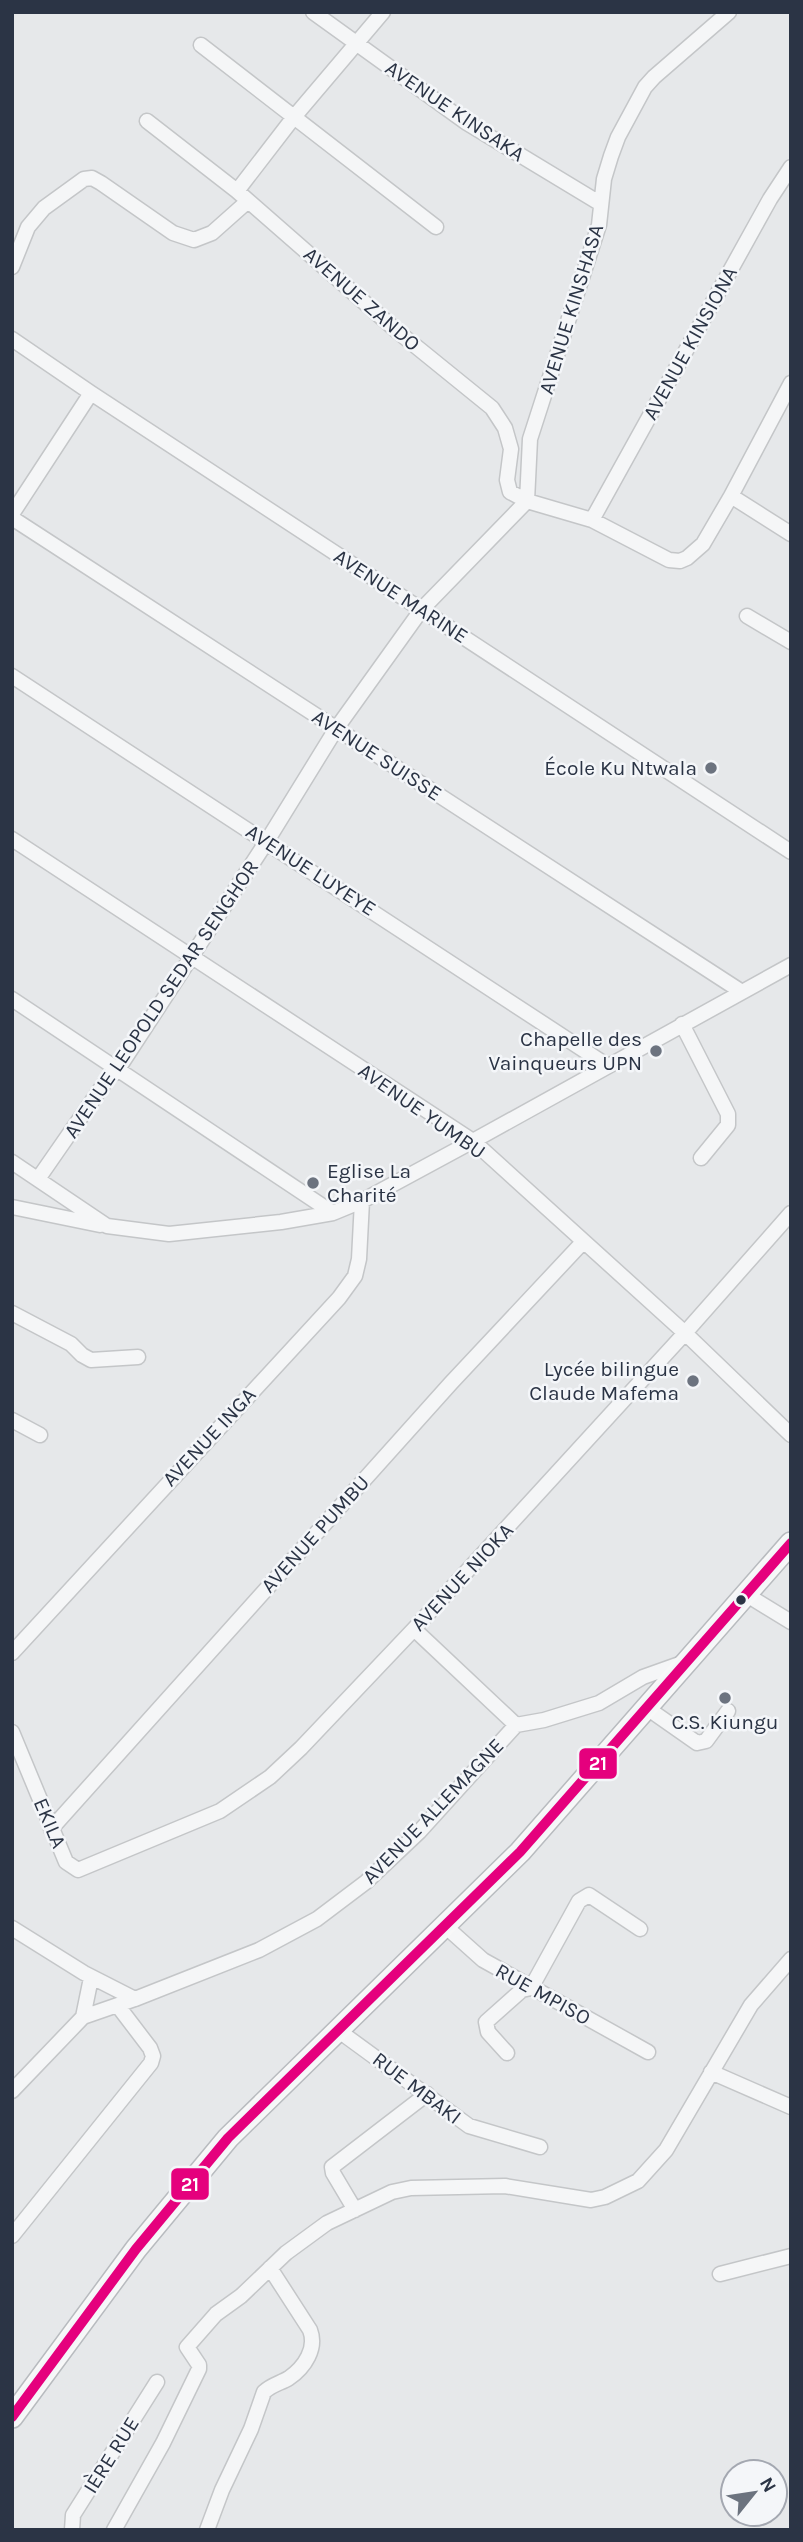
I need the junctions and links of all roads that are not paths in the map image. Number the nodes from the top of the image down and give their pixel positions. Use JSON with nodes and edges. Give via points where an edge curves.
{"nodes":[{"id":1,"x":313,"y":12,"type":"edge"},
{"id":2,"x":383,"y":12,"type":"edge"},
{"id":3,"x":729,"y":12,"type":"edge"},
{"id":4,"x":356,"y":44,"type":"junction"},
{"id":5,"x":201,"y":45,"type":"dead end"},
{"id":6,"x":294,"y":117,"type":"junction"},
{"id":7,"x":147,"y":121,"type":"dead end"},
{"id":8,"x":791,"y":167,"type":"edge"},
{"id":9,"x":243,"y":196,"type":"junction"},
{"id":10,"x":601,"y":204,"type":"junction"},
{"id":11,"x":436,"y":227,"type":"dead end"},
{"id":12,"x":12,"y":267,"type":"edge"},
{"id":13,"x":12,"y":339,"type":"edge"},
{"id":14,"x":791,"y":383,"type":"edge"},
{"id":15,"x":91,"y":393,"type":"junction"},
{"id":16,"x":731,"y":496,"type":"junction"},
{"id":17,"x":527,"y":501,"type":"junction"},
{"id":18,"x":12,"y":516,"type":"edge"},
{"id":19,"x":592,"y":520,"type":"junction"},
{"id":20,"x":791,"y":534,"type":"edge"},
{"id":21,"x":422,"y":609,"type":"junction"},
{"id":22,"x":747,"y":616,"type":"dead end"},
{"id":23,"x":791,"y":642,"type":"edge"},
{"id":24,"x":12,"y":676,"type":"edge"},
{"id":25,"x":336,"y":729,"type":"junction"},
{"id":26,"x":12,"y":839,"type":"edge"},
{"id":27,"x":267,"y":841,"type":"junction"},
{"id":28,"x":791,"y":852,"type":"edge"},
{"id":29,"x":190,"y":957,"type":"junction"},
{"id":30,"x":791,"y":965,"type":"edge"},
{"id":31,"x":742,"y":992,"type":"junction"},
{"id":32,"x":12,"y":999,"type":"edge"},
{"id":33,"x":682,"y":1024,"type":"junction"},
{"id":34,"x":608,"y":1066,"type":"junction"},
{"id":35,"x":118,"y":1069,"type":"junction"},
{"id":36,"x":473,"y":1141,"type":"junction"},
{"id":37,"x":701,"y":1158,"type":"dead end"},
{"id":38,"x":12,"y":1162,"type":"edge"},
{"id":39,"x":38,"y":1179,"type":"junction"},
{"id":40,"x":362,"y":1201,"type":"junction"},
{"id":41,"x":14,"y":1210,"type":"edge"},
{"id":42,"x":333,"y":1213,"type":"junction"},
{"id":43,"x":791,"y":1213,"type":"edge"},
{"id":44,"x":107,"y":1226,"type":"junction"},
{"id":45,"x":583,"y":1242,"type":"junction"},
{"id":46,"x":12,"y":1313,"type":"edge"},
{"id":47,"x":685,"y":1333,"type":"junction"},
{"id":48,"x":138,"y":1357,"type":"dead end"},
{"id":49,"x":12,"y":1420,"type":"edge"},
{"id":50,"x":40,"y":1435,"type":"dead end"},
{"id":51,"x":791,"y":1435,"type":"edge"},
{"id":52,"x":791,"y":1543,"type":"edge"},
{"id":53,"x":747,"y":1595,"type":"junction"},
{"id":54,"x":791,"y":1622,"type":"edge"},
{"id":55,"x":414,"y":1629,"type":"junction"},
{"id":56,"x":12,"y":1653,"type":"edge"},
{"id":57,"x":690,"y":1660,"type":"junction"},
{"id":58,"x":647,"y":1708,"type":"junction"},
{"id":59,"x":728,"y":1711,"type":"dead end"},
{"id":60,"x":516,"y":1725,"type":"junction"},
{"id":61,"x":12,"y":1732,"type":"edge"},
{"id":62,"x":51,"y":1829,"type":"junction"},
{"id":63,"x":78,"y":1870,"type":"joint"},
{"id":64,"x":445,"y":1926,"type":"junction"},
{"id":65,"x":12,"y":1928,"type":"edge"},
{"id":66,"x":640,"y":1929,"type":"dead end"},
{"id":67,"x":791,"y":1959,"type":"edge"},
{"id":68,"x":91,"y":1978,"type":"junction"},
{"id":69,"x":531,"y":1988,"type":"junction"},
{"id":70,"x":135,"y":1999,"type":"junction"},
{"id":71,"x":118,"y":2006,"type":"junction"},
{"id":72,"x":83,"y":2017,"type":"junction"},
{"id":73,"x":339,"y":2031,"type":"junction"},
{"id":74,"x":648,"y":2052,"type":"dead end"},
{"id":75,"x":507,"y":2053,"type":"dead end"},
{"id":76,"x":711,"y":2072,"type":"junction"},
{"id":77,"x":12,"y":2091,"type":"edge"},
{"id":78,"x":427,"y":2094,"type":"junction"},
{"id":79,"x":791,"y":2107,"type":"edge"},
{"id":80,"x":540,"y":2147,"type":"dead end"},
{"id":81,"x":355,"y":2210,"type":"junction"},
{"id":82,"x":12,"y":2236,"type":"edge"},
{"id":83,"x":791,"y":2256,"type":"edge"},
{"id":84,"x":270,"y":2268,"type":"junction"},
{"id":85,"x":720,"y":2274,"type":"dead end"},
{"id":86,"x":157,"y":2382,"type":"dead end"},
{"id":87,"x":12,"y":2417,"type":"edge"},
{"id":88,"x":72,"y":2530,"type":"edge"},
{"id":89,"x":114,"y":2530,"type":"edge"},
{"id":90,"x":207,"y":2530,"type":"edge"}],
"edges":[{"from":1,"to":4,"type":"street","name":"AVENUE KINSAKA"},
{"from":2,"to":4,"type":"street"},
{"from":3,"to":10,"type":"street","name":"AVENUE KINSHASA","via":[[645,87],[618,137]]},
{"from":4,"to":6,"type":"street"},
{"from":4,"to":10,"type":"street","name":"AVENUE KINSAKA","via":[[467,123]]},
{"from":5,"to":6,"type":"street"},
{"from":6,"to":9,"type":"street"},
{"from":6,"to":11,"type":"street"},
{"from":7,"to":9,"type":"street","name":"AVENUE ZANDO"},
{"from":8,"to":19,"type":"street","name":"AVENUE KINSIONA"},
{"from":9,"to":12,"type":"street","via":[[212,233],[194,240],[173,233],[92,178],[84,179],[44,208],[28,227]]},
{"from":9,"to":17,"type":"street","name":"AVENUE ZANDO","via":[[492,408],[505,428],[510,449],[507,487]]},
{"from":10,"to":17,"type":"street","name":"AVENUE KINSHASA","via":[[599,225],[530,439]]},
{"from":13,"to":15,"type":"street","name":"AVENUE MARINE"},
{"from":14,"to":16,"type":"street"},
{"from":15,"to":18,"type":"street"},
{"from":15,"to":21,"type":"street","name":"AVENUE MARINE"},
{"from":16,"to":19,"type":"street","via":[[702,544],[680,561],[669,560]]},
{"from":16,"to":20,"type":"street"},
{"from":17,"to":19,"type":"street"},
{"from":17,"to":21,"type":"street"},
{"from":18,"to":25,"type":"street","name":"AVENUE SUISSE"},
{"from":21,"to":25,"type":"street","name":"AVENUE LEOPOLD SEDAR SENGHOR"},
{"from":21,"to":28,"type":"street","name":"AVENUE MARINE"},
{"from":22,"to":23,"type":"street"},
{"from":24,"to":27,"type":"street","name":"AVENUE LUYEYE"},
{"from":25,"to":27,"type":"street","name":"AVENUE LEOPOLD SEDAR SENGHOR"},
{"from":25,"to":31,"type":"street","name":"AVENUE SUISSE"},
{"from":26,"to":29,"type":"street","name":"AVENUE YUMBU"},
{"from":27,"to":29,"type":"street","name":"AVENUE LEOPOLD SEDAR SENGHOR"},
{"from":27,"to":34,"type":"street","name":"AVENUE LUYEYE"},
{"from":29,"to":35,"type":"street","name":"AVENUE LEOPOLD SEDAR SENGHOR"},
{"from":29,"to":36,"type":"street","name":"AVENUE YUMBU"},
{"from":30,"to":31,"type":"street"},
{"from":31,"to":33,"type":"street"},
{"from":32,"to":35,"type":"street"},
{"from":33,"to":34,"type":"street"},
{"from":33,"to":37,"type":"street","via":[[728,1114],[728,1125]]},
{"from":34,"to":36,"type":"street"},
{"from":35,"to":39,"type":"street","name":"AVENUE LEOPOLD SEDAR SENGHOR"},
{"from":35,"to":42,"type":"street"},
{"from":36,"to":40,"type":"street"},
{"from":36,"to":45,"type":"street","name":"AVENUE YUMBU"},
{"from":38,"to":39,"type":"street"},
{"from":39,"to":44,"type":"street"},
{"from":40,"to":42,"type":"street"},
{"from":40,"to":56,"type":"street","name":"AVENUE INGA","via":[[357,1268],[338,1298]]},
{"from":41,"to":44,"type":"street"},
{"from":42,"to":44,"type":"street","via":[[169,1234]]},
{"from":43,"to":47,"type":"street","name":"AVENUE NIOKA"},
{"from":45,"to":47,"type":"street","name":"AVENUE YUMBU"},
{"from":45,"to":62,"type":"street","name":"AVENUE PUMBU"},
{"from":46,"to":48,"type":"street","via":[[71,1344],[91,1360]]},
{"from":47,"to":51,"type":"street","name":"AVENUE YUMBU"},
{"from":47,"to":55,"type":"street","name":"AVENUE NIOKA"},
{"from":49,"to":50,"type":"street"},
{"from":52,"to":53,"type":"highway"},
{"from":53,"to":54,"type":"street"},
{"from":53,"to":57,"type":"highway"},
{"from":55,"to":60,"type":"street"},
{"from":55,"to":63,"type":"street","name":"AVENUE NIOKA","via":[[301,1748],[249,1792],[220,1811]]},
{"from":57,"to":58,"type":"highway"},
{"from":57,"to":60,"type":"street","name":"AVENUE ALLEMAGNE","via":[[643,1677],[599,1703]]},
{"from":58,"to":59,"type":"street","via":[[697,1743],[706,1741]]},
{"from":58,"to":64,"type":"highway","via":[[520,1852]]},
{"from":60,"to":70,"type":"street","name":"AVENUE ALLEMAGNE","via":[[410,1840],[366,1882],[317,1919],[258,1950]]},
{"from":61,"to":62,"type":"street","name":"EKILA"},
{"from":62,"to":63,"type":"street","name":"EKILA","via":[[66,1862]]},
{"from":64,"to":69,"type":"street","name":"RUE MPISO","via":[[482,1960]]},
{"from":64,"to":73,"type":"highway"},
{"from":65,"to":68,"type":"street"},
{"from":66,"to":69,"type":"street","via":[[589,1895],[582,1898]]},
{"from":67,"to":76,"type":"street","via":[[751,2005]]},
{"from":68,"to":70,"type":"street"},
{"from":68,"to":72,"type":"street"},
{"from":69,"to":74,"type":"street","name":"RUE MPISO"},
{"from":69,"to":75,"type":"street","via":[[522,1990],[486,2022],[488,2032]]},
{"from":70,"to":71,"type":"street","name":"AVENUE ALLEMAGNE"},
{"from":71,"to":72,"type":"street","name":"AVENUE ALLEMAGNE"},
{"from":71,"to":82,"type":"street","via":[[150,2048],[150,2063]]},
{"from":72,"to":77,"type":"street","name":"AVENUE ALLEMAGNE"},
{"from":73,"to":78,"type":"street","name":"RUE MBAKI"},
{"from":73,"to":87,"type":"highway","via":[[228,2138],[180,2194]]},
{"from":76,"to":79,"type":"street"},
{"from":76,"to":81,"type":"street","via":[[653,2166],[638,2181],[605,2197],[591,2200],[505,2186],[411,2188]]},
{"from":78,"to":80,"type":"street","name":"RUE MBAKI","via":[[469,2126]]},
{"from":78,"to":81,"type":"street","via":[[332,2166]]},
{"from":81,"to":84,"type":"street","via":[[327,2223]]},
{"from":83,"to":85,"type":"street"},
{"from":84,"to":89,"type":"street","via":[[216,2314],[187,2347],[199,2369]]},
{"from":84,"to":90,"type":"street","via":[[310,2330],[312,2351],[289,2378],[264,2392]]},
{"from":86,"to":88,"type":"street","name":"IÈRE RUE","via":[[74,2515]]}]}
